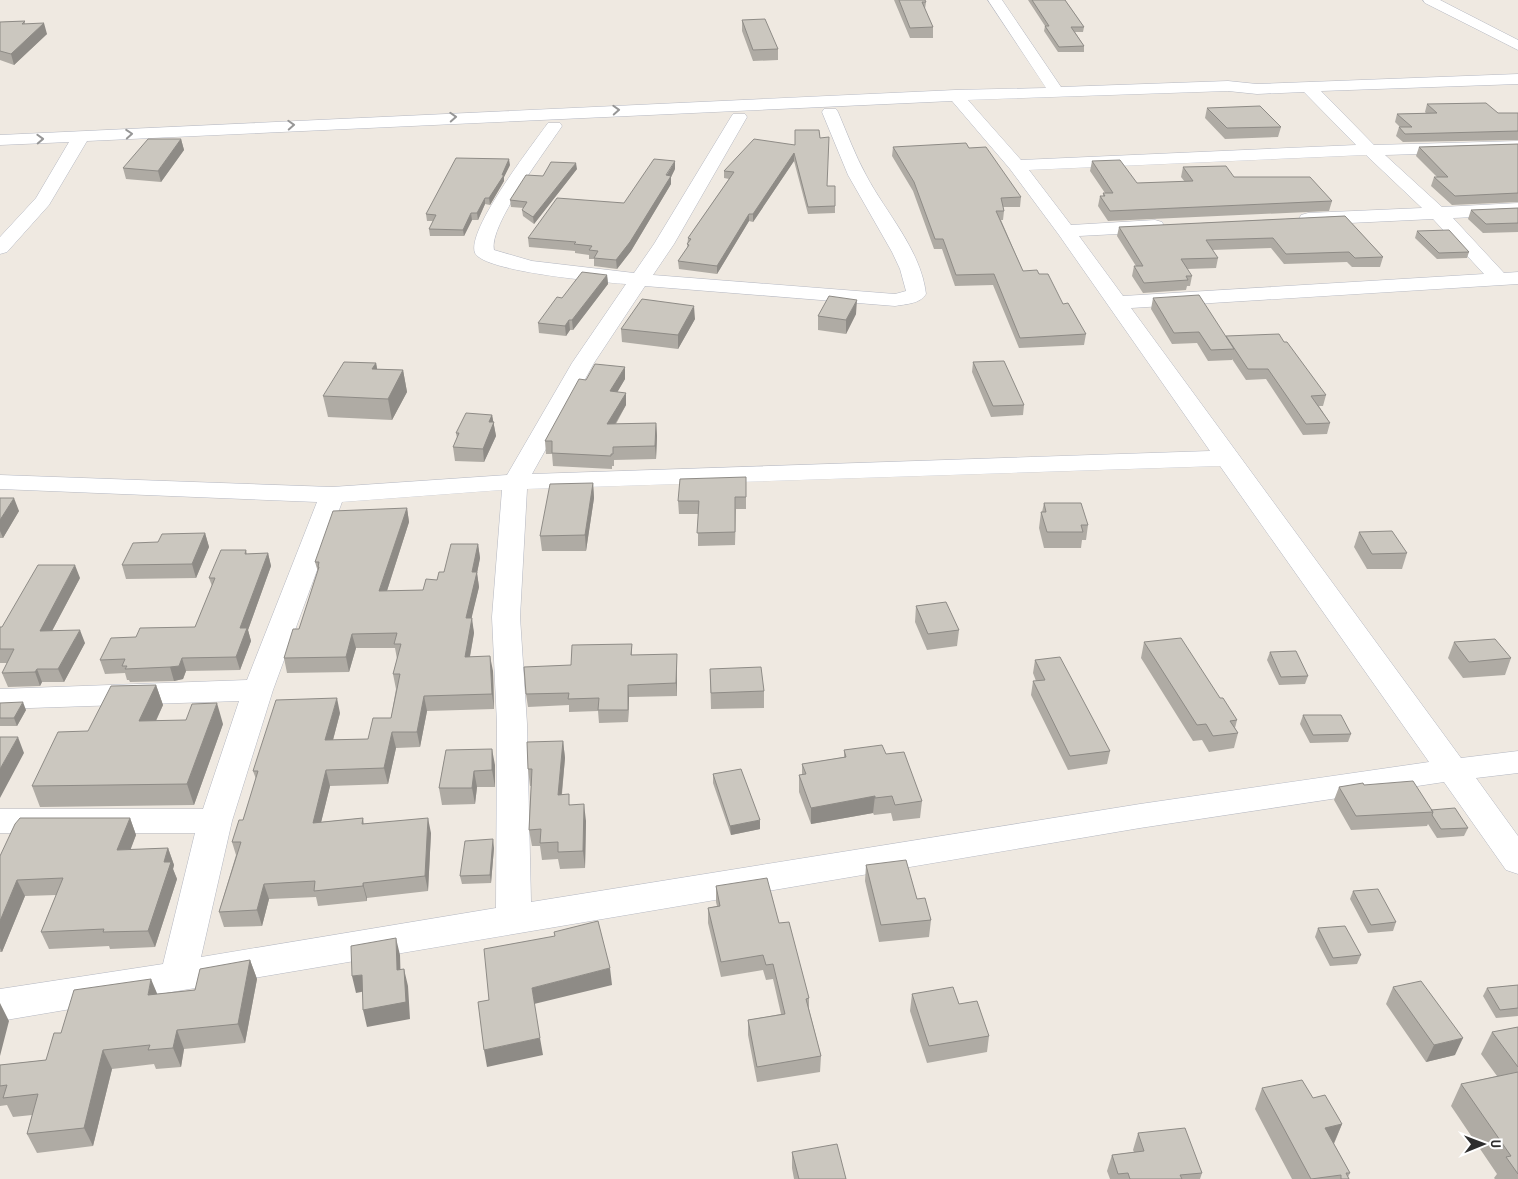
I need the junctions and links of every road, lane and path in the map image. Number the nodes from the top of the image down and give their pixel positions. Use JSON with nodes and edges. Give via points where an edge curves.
{"nodes":[{"id":1,"x":995,"y":0,"type":"edge"},
{"id":2,"x":1430,"y":0,"type":"edge"},
{"id":3,"x":1518,"y":46,"type":"edge"},
{"id":4,"x":1518,"y":79,"type":"edge"},
{"id":5,"x":1308,"y":87,"type":"junction"},
{"id":6,"x":1257,"y":88,"type":"junction"},
{"id":7,"x":1056,"y":91,"type":"junction"},
{"id":8,"x":1012,"y":98,"type":"junction"},
{"id":9,"x":959,"y":100,"type":"junction"},
{"id":10,"x":830,"y":112,"type":"junction"},
{"id":11,"x":739,"y":117,"type":"junction"},
{"id":12,"x":554,"y":126,"type":"junction"},
{"id":13,"x":0,"y":140,"type":"edge"},
{"id":14,"x":77,"y":145,"type":"junction"},
{"id":15,"x":1518,"y":146,"type":"edge"},
{"id":16,"x":1370,"y":150,"type":"junction"},
{"id":17,"x":0,"y":156,"type":"edge"},
{"id":18,"x":1016,"y":165,"type":"junction"},
{"id":19,"x":1518,"y":209,"type":"edge"},
{"id":20,"x":1437,"y":212,"type":"junction"},
{"id":21,"x":1291,"y":220,"type":"edge"},
{"id":22,"x":1174,"y":225,"type":"edge"},
{"id":23,"x":1066,"y":231,"type":"junction"},
{"id":24,"x":0,"y":248,"type":"edge"},
{"id":25,"x":1508,"y":278,"type":"edge"},
{"id":26,"x":639,"y":280,"type":"junction"},
{"id":27,"x":1118,"y":303,"type":"junction"},
{"id":28,"x":1227,"y":458,"type":"junction"},
{"id":29,"x":0,"y":482,"type":"edge"},
{"id":30,"x":515,"y":482,"type":"junction"},
{"id":31,"x":332,"y":495,"type":"junction"},
{"id":32,"x":258,"y":690,"type":"junction"},
{"id":33,"x":0,"y":699,"type":"edge"},
{"id":34,"x":1518,"y":762,"type":"edge"},
{"id":35,"x":1451,"y":770,"type":"junction"},
{"id":36,"x":215,"y":820,"type":"junction"},
{"id":37,"x":0,"y":821,"type":"edge"},
{"id":38,"x":1518,"y":861,"type":"edge"},
{"id":39,"x":514,"y":918,"type":"junction"},
{"id":40,"x":178,"y":976,"type":"junction"},
{"id":41,"x":0,"y":1004,"type":"edge"}],
"edges":[{"from":1,"to":7,"type":"street"},
{"from":2,"to":3,"type":"street"},
{"from":4,"to":5,"type":"street"},
{"from":5,"to":6,"type":"street"},
{"from":5,"to":16,"type":"street"},
{"from":6,"to":7,"type":"street"},
{"from":6,"to":8,"type":"street","via":[[1234,93]]},
{"from":7,"to":8,"type":"street"},
{"from":8,"to":9,"type":"street"},
{"from":9,"to":10,"type":"street"},
{"from":14,"to":9,"type":"street","one_way":true,"via":[[361,122]]},
{"from":9,"to":18,"type":"street"},
{"from":10,"to":11,"type":"street"},
{"from":10,"to":26,"type":"street","via":[[856,174],[909,266],[917,286],[916,294],[895,300]]},
{"from":11,"to":12,"type":"street"},
{"from":11,"to":26,"type":"street"},
{"from":12,"to":14,"type":"street"},
{"from":12,"to":26,"type":"street","via":[[487,229],[482,244],[485,254],[529,266]]},
{"from":13,"to":14,"type":"street","one_way":true},
{"from":14,"to":17,"type":"street","via":[[50,154]]},
{"from":14,"to":24,"type":"street","via":[[43,201]]},
{"from":15,"to":16,"type":"street"},
{"from":16,"to":18,"type":"street"},
{"from":16,"to":20,"type":"street"},
{"from":18,"to":23,"type":"street"},
{"from":19,"to":20,"type":"street"},
{"from":20,"to":21,"type":"street"},
{"from":20,"to":25,"type":"street"},
{"from":22,"to":23,"type":"street"},
{"from":23,"to":27,"type":"street"},
{"from":25,"to":27,"type":"street"},
{"from":26,"to":30,"type":"street","via":[[583,363]]},
{"from":27,"to":28,"type":"street"},
{"from":28,"to":30,"type":"street"},
{"from":28,"to":35,"type":"street"},
{"from":29,"to":31,"type":"street"},
{"from":30,"to":31,"type":"street"},
{"from":30,"to":39,"type":"street","via":[[506,617],[512,724]]},
{"from":31,"to":32,"type":"street"},
{"from":32,"to":33,"type":"street"},
{"from":32,"to":36,"type":"street"},
{"from":34,"to":35,"type":"street"},
{"from":35,"to":38,"type":"street"},
{"from":35,"to":39,"type":"street","via":[[1155,813]]},
{"from":36,"to":37,"type":"street"},
{"from":36,"to":40,"type":"street"},
{"from":39,"to":40,"type":"street"},
{"from":40,"to":41,"type":"street"}]}
